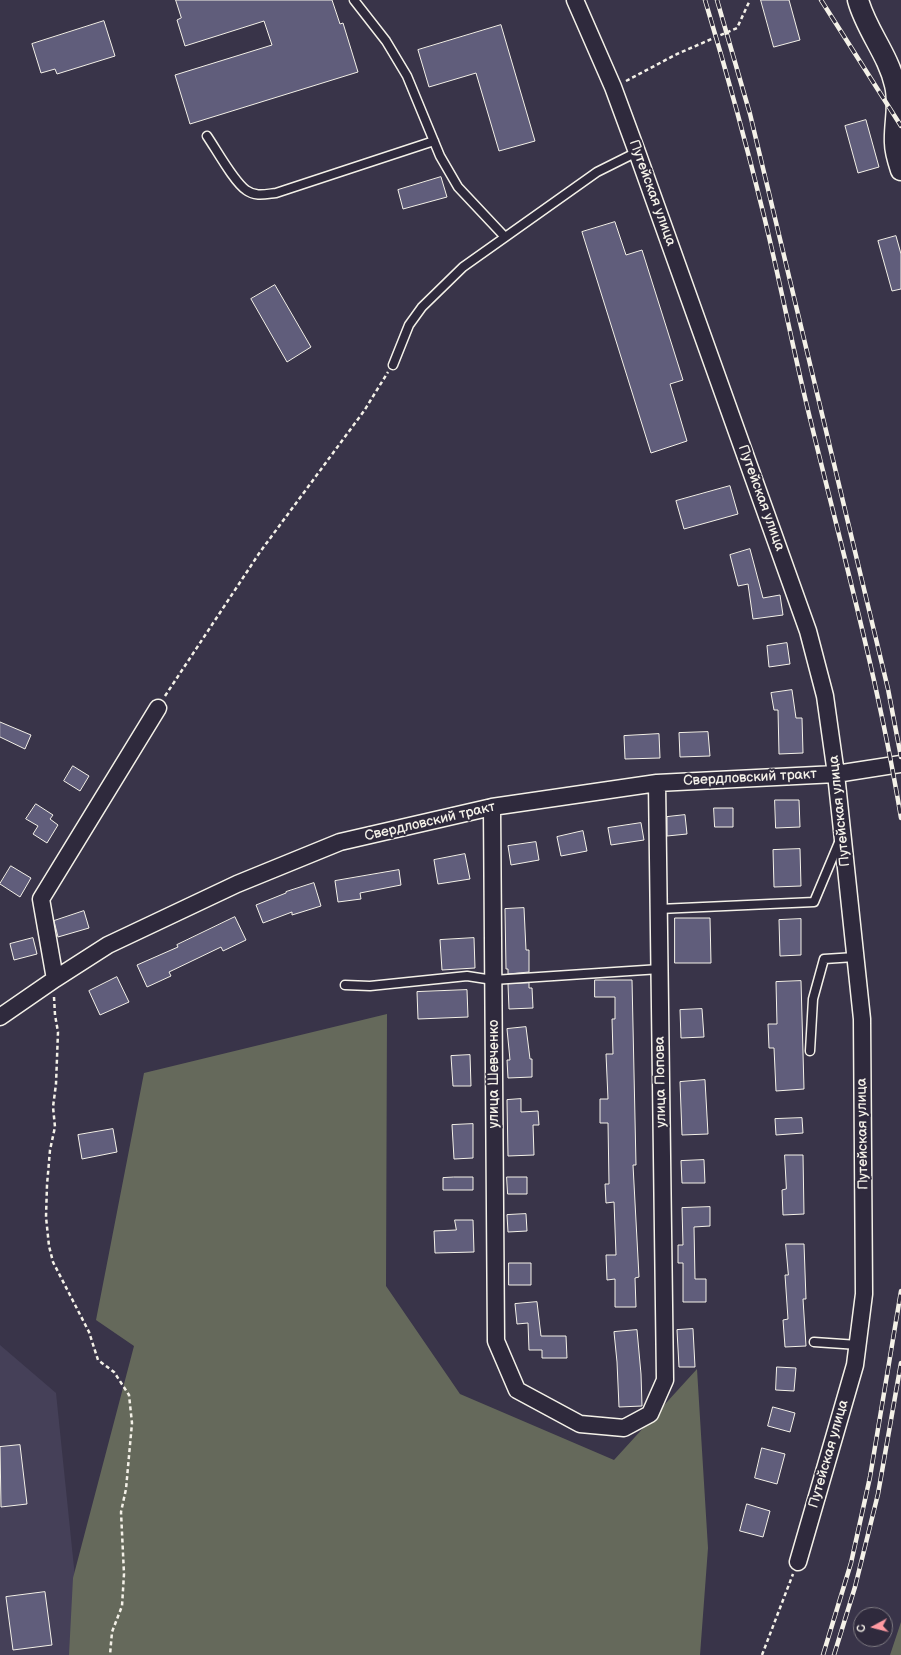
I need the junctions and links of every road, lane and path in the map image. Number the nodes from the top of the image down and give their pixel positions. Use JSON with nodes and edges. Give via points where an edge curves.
{"nodes":[{"id":1,"x":354,"y":0,"type":"edge"},
{"id":2,"x":575,"y":0,"type":"edge"},
{"id":3,"x":750,"y":0,"type":"edge"},
{"id":4,"x":858,"y":0,"type":"edge"},
{"id":5,"x":613,"y":88,"type":"junction"},
{"id":6,"x":899,"y":111,"type":"edge"},
{"id":7,"x":208,"y":136,"type":"dead end"},
{"id":8,"x":434,"y":141,"type":"junction"},
{"id":9,"x":637,"y":152,"type":"junction"},
{"id":10,"x":901,"y":170,"type":"edge"},
{"id":11,"x":505,"y":237,"type":"junction"},
{"id":12,"x":393,"y":365,"type":"joint"},
{"id":13,"x":158,"y":708,"type":"joint"},
{"id":14,"x":901,"y":764,"type":"edge"},
{"id":15,"x":836,"y":774,"type":"junction"},
{"id":16,"x":657,"y":783,"type":"junction"},
{"id":17,"x":492,"y":807,"type":"junction"},
{"id":18,"x":842,"y":834,"type":"junction"},
{"id":19,"x":659,"y":909,"type":"junction"},
{"id":20,"x":855,"y":957,"type":"junction"},
{"id":21,"x":660,"y":969,"type":"junction"},
{"id":22,"x":55,"y":979,"type":"junction"},
{"id":23,"x":493,"y":980,"type":"junction"},
{"id":24,"x":345,"y":985,"type":"dead end"},
{"id":25,"x":0,"y":1017,"type":"edge"},
{"id":26,"x":810,"y":1050,"type":"dead end"},
{"id":27,"x":496,"y":1341,"type":"joint"},
{"id":28,"x":814,"y":1342,"type":"dead end"},
{"id":29,"x":858,"y":1345,"type":"junction"},
{"id":30,"x":798,"y":1562,"type":"joint"},
{"id":31,"x":110,"y":1655,"type":"edge"},
{"id":32,"x":762,"y":1655,"type":"edge"}],
"edges":[{"from":1,"to":8,"type":"lane","via":[[386,41],[407,76]]},
{"from":2,"to":5,"type":"street","name":"Путейская улица"},
{"from":3,"to":5,"type":"path","via":[[737,28],[677,54]]},
{"from":4,"to":6,"type":"street","via":[[892,76]]},
{"from":5,"to":9,"type":"street","name":"Путейская улица"},
{"from":6,"to":10,"type":"street","via":[[895,144]]},
{"from":7,"to":8,"type":"lane","via":[[230,172],[246,190],[260,195],[276,193]]},
{"from":8,"to":11,"type":"lane","via":[[458,187]]},
{"from":9,"to":11,"type":"lane","via":[[597,172]]},
{"from":9,"to":15,"type":"street","name":"Путейская улица","via":[[808,631],[825,696]]},
{"from":11,"to":12,"type":"lane","via":[[463,267],[422,308],[408,325]]},
{"from":12,"to":13,"type":"path","via":[[364,411],[260,552]]},
{"from":13,"to":22,"type":"street","via":[[41,900]]},
{"from":14,"to":15,"type":"street","name":"Свердловский тракт"},
{"from":15,"to":16,"type":"street","name":"Свердловский тракт"},
{"from":15,"to":18,"type":"street","name":"Путейская улица"},
{"from":16,"to":17,"type":"street","name":"Свердловский тракт"},
{"from":16,"to":19,"type":"street","name":"улица Попова"},
{"from":17,"to":22,"type":"street","name":"Свердловский тракт","via":[[340,842],[237,884],[108,945]]},
{"from":17,"to":23,"type":"street","name":"улица Шевченко"},
{"from":18,"to":19,"type":"lane","via":[[814,902]]},
{"from":18,"to":20,"type":"street","name":"Путейская улица"},
{"from":19,"to":21,"type":"street","name":"улица Попова"},
{"from":20,"to":26,"type":"lane","via":[[824,959],[813,999]]},
{"from":20,"to":29,"type":"street","name":"Путейская улица","via":[[862,1019],[864,1286]]},
{"from":21,"to":23,"type":"lane"},
{"from":21,"to":27,"type":"street","name":"улица Попова","via":[[665,1380],[650,1414],[624,1428],[580,1424],[517,1390]]},
{"from":22,"to":25,"type":"street","name":"Свердловский тракт"},
{"from":22,"to":31,"type":"path","via":[[55,1015],[58,1032],[53,1107],[55,1126],[47,1185],[46,1217],[49,1246],[53,1262],[88,1332],[98,1360],[114,1372],[129,1395],[132,1423],[126,1489],[121,1512],[124,1574],[122,1606],[112,1632]]},
{"from":23,"to":24,"type":"lane","via":[[467,976],[370,986]]},
{"from":23,"to":27,"type":"street","name":"улица Шевченко"},
{"from":28,"to":29,"type":"lane"},
{"from":29,"to":30,"type":"street","name":"Путейская улица","via":[[855,1365]]},
{"from":30,"to":32,"type":"path"}]}
